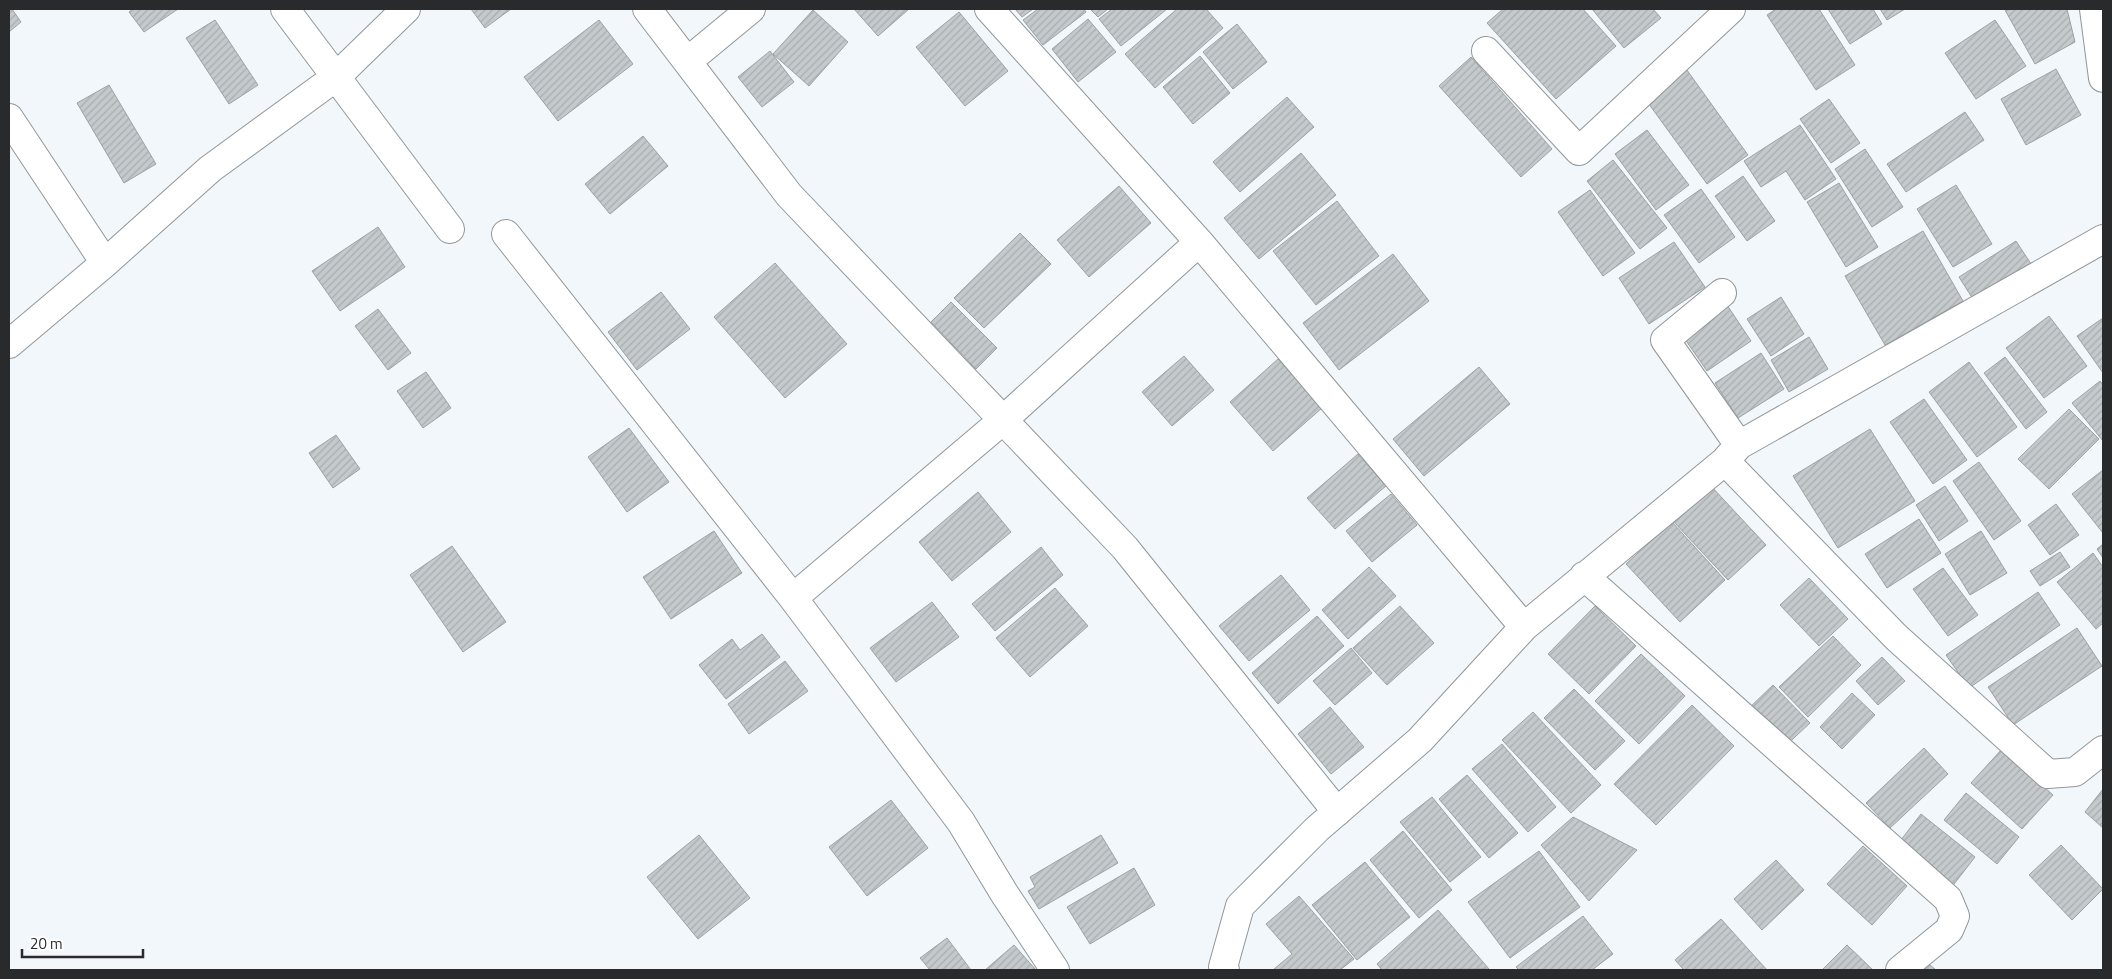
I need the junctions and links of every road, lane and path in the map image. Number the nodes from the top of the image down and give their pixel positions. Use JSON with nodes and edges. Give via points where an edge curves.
{"nodes":[{"id":1,"x":285,"y":9,"type":"edge"},
{"id":2,"x":406,"y":9,"type":"edge"},
{"id":3,"x":647,"y":9,"type":"edge"},
{"id":4,"x":751,"y":9,"type":"edge"},
{"id":5,"x":989,"y":9,"type":"edge"},
{"id":6,"x":1731,"y":9,"type":"edge"},
{"id":7,"x":2094,"y":9,"type":"edge"},
{"id":8,"x":1486,"y":51,"type":"dead end"},
{"id":9,"x":688,"y":61,"type":"junction"},
{"id":10,"x":336,"y":77,"type":"junction"},
{"id":11,"x":2103,"y":78,"type":"edge"},
{"id":12,"x":9,"y":118,"type":"edge"},
{"id":13,"x":450,"y":229,"type":"dead end"},
{"id":14,"x":506,"y":234,"type":"dead end"},
{"id":15,"x":2103,"y":239,"type":"edge"},
{"id":16,"x":1199,"y":242,"type":"junction"},
{"id":17,"x":105,"y":263,"type":"junction"},
{"id":18,"x":1722,"y":293,"type":"dead end"},
{"id":19,"x":9,"y":344,"type":"edge"},
{"id":20,"x":1003,"y":420,"type":"junction"},
{"id":21,"x":1732,"y":453,"type":"junction"},
{"id":22,"x":1584,"y":576,"type":"junction"},
{"id":23,"x":792,"y":598,"type":"junction"},
{"id":24,"x":1524,"y":627,"type":"junction"},
{"id":25,"x":2103,"y":750,"type":"edge"},
{"id":26,"x":1336,"y":812,"type":"junction"},
{"id":27,"x":1055,"y":970,"type":"edge"},
{"id":28,"x":1225,"y":970,"type":"edge"},
{"id":29,"x":1900,"y":970,"type":"edge"}],
"edges":[{"from":1,"to":10,"type":"street"},
{"from":2,"to":10,"type":"street"},
{"from":3,"to":9,"type":"street"},
{"from":4,"to":9,"type":"street"},
{"from":5,"to":16,"type":"street"},
{"from":6,"to":8,"type":"street","via":[[1579,152]]},
{"from":7,"to":11,"type":"street"},
{"from":9,"to":20,"type":"street","via":[[789,195]]},
{"from":10,"to":13,"type":"street"},
{"from":10,"to":17,"type":"street","via":[[210,169]]},
{"from":12,"to":17,"type":"street"},
{"from":14,"to":23,"type":"street"},
{"from":15,"to":21,"type":"street"},
{"from":16,"to":20,"type":"street"},
{"from":16,"to":24,"type":"street"},
{"from":17,"to":19,"type":"street"},
{"from":18,"to":21,"type":"street","via":[[1665,340]]},
{"from":20,"to":23,"type":"street"},
{"from":20,"to":26,"type":"street","via":[[1125,548]]},
{"from":21,"to":22,"type":"street"},
{"from":21,"to":25,"type":"street","via":[[1896,637],[2048,774],[2075,772]]},
{"from":22,"to":24,"type":"street"},
{"from":22,"to":29,"type":"street","via":[[1948,899],[1955,916],[1949,930]]},
{"from":23,"to":27,"type":"street","via":[[961,822]]},
{"from":24,"to":26,"type":"street","via":[[1420,740]]},
{"from":26,"to":28,"type":"street","via":[[1240,906]]}]}
